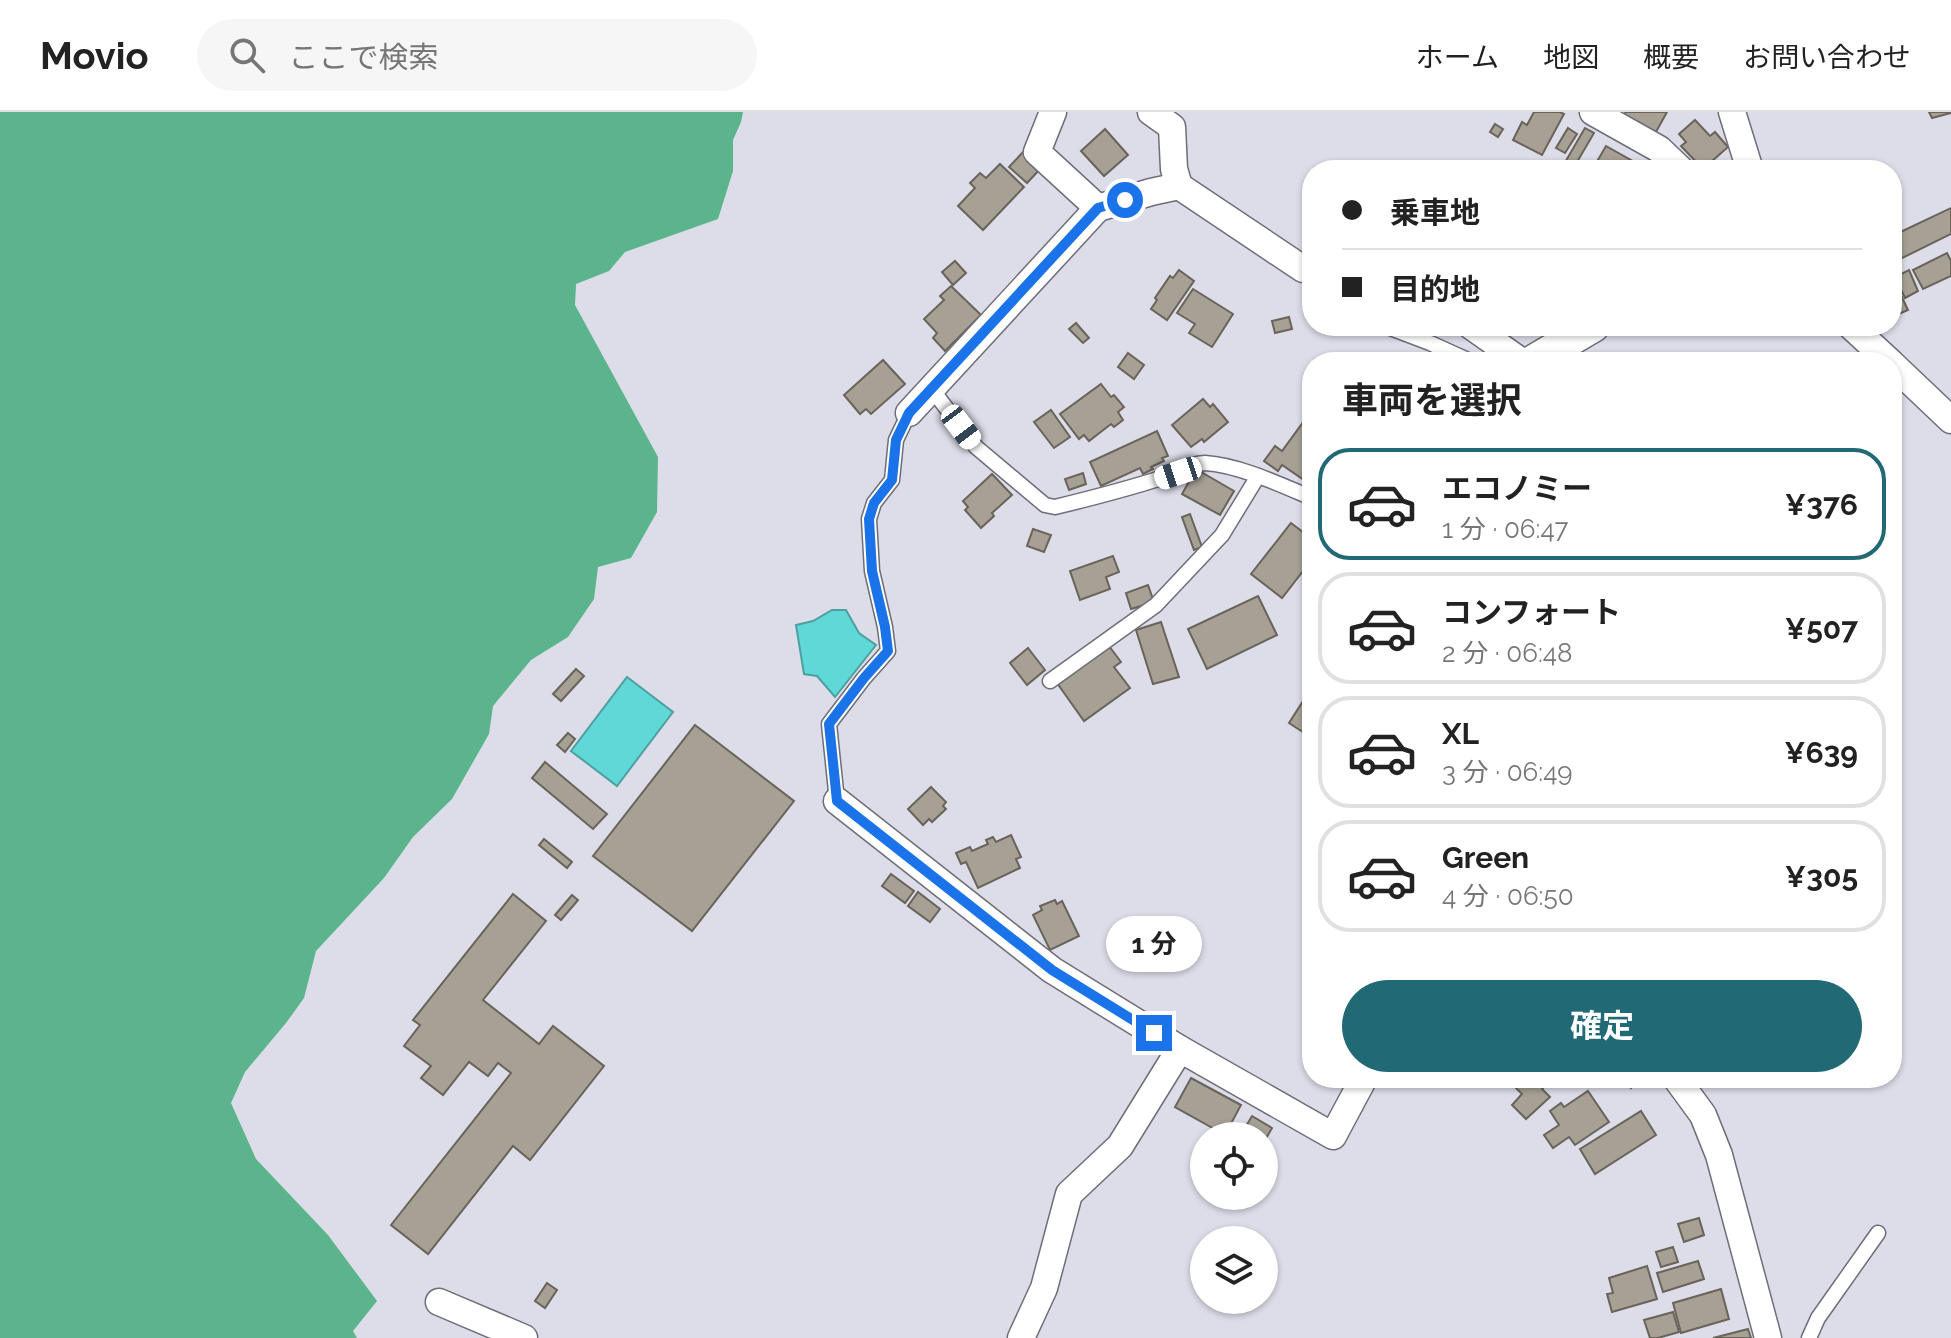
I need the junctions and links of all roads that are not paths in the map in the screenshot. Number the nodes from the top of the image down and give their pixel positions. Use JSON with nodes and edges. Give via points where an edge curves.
{"nodes":[{"id":1,"x":1053,"y":112,"type":"edge"},
{"id":2,"x":1151,"y":112,"type":"edge"},
{"id":3,"x":1593,"y":112,"type":"edge"},
{"id":4,"x":1732,"y":112,"type":"edge"},
{"id":5,"x":1671,"y":160,"type":"edge"},
{"id":6,"x":1747,"y":160,"type":"edge"},
{"id":7,"x":1179,"y":186,"type":"junction"},
{"id":8,"x":1098,"y":208,"type":"junction"},
{"id":9,"x":1302,"y":268,"type":"edge"},
{"id":10,"x":1411,"y":336,"type":"edge"},
{"id":11,"x":1485,"y":336,"type":"edge"},
{"id":12,"x":1576,"y":336,"type":"edge"},
{"id":13,"x":1862,"y":336,"type":"edge"},
{"id":14,"x":1450,"y":352,"type":"edge"},
{"id":15,"x":1508,"y":352,"type":"edge"},
{"id":16,"x":1549,"y":352,"type":"edge"},
{"id":17,"x":1879,"y":352,"type":"edge"},
{"id":18,"x":1902,"y":369,"type":"edge"},
{"id":19,"x":931,"y":388,"type":"junction"},
{"id":20,"x":1941,"y":392,"type":"edge"},
{"id":21,"x":909,"y":413,"type":"joint"},
{"id":22,"x":1951,"y":420,"type":"edge"},
{"id":23,"x":1258,"y":476,"type":"junction"},
{"id":24,"x":1302,"y":494,"type":"edge"},
{"id":25,"x":1050,"y":681,"type":"dead end"},
{"id":26,"x":837,"y":801,"type":"joint"},
{"id":27,"x":1180,"y":1049,"type":"junction"},
{"id":28,"x":1359,"y":1088,"type":"edge"},
{"id":29,"x":1683,"y":1088,"type":"edge"},
{"id":30,"x":1878,"y":1233,"type":"dead end"},
{"id":31,"x":439,"y":1302,"type":"dead end"},
{"id":32,"x":524,"y":1338,"type":"edge"},
{"id":33,"x":1021,"y":1338,"type":"edge"},
{"id":34,"x":1768,"y":1338,"type":"edge"},
{"id":35,"x":1809,"y":1338,"type":"edge"}],
"edges":[{"from":1,"to":8,"type":"street","via":[[1037,152]]},
{"from":2,"to":7,"type":"street","via":[[1172,127]]},
{"from":3,"to":5,"type":"street"},
{"from":4,"to":6,"type":"street"},
{"from":7,"to":8,"type":"street"},
{"from":7,"to":9,"type":"street"},
{"from":8,"to":19,"type":"street"},
{"from":10,"to":14,"type":"lane"},
{"from":11,"to":15,"type":"street"},
{"from":12,"to":16,"type":"street"},
{"from":13,"to":17,"type":"street"},
{"from":18,"to":20,"type":"street"},
{"from":19,"to":21,"type":"street"},
{"from":19,"to":23,"type":"lane","via":[[976,447],[1045,505],[1124,490],[1204,463]]},
{"from":20,"to":22,"type":"street"},
{"from":21,"to":26,"type":"lane","via":[[896,440],[892,480],[869,519],[872,571],[888,651],[829,724]]},
{"from":23,"to":24,"type":"lane"},
{"from":23,"to":25,"type":"lane","via":[[1222,535],[1156,605]]},
{"from":26,"to":27,"type":"street","via":[[1052,970]]},
{"from":27,"to":28,"type":"street","via":[[1333,1136]]},
{"from":27,"to":33,"type":"street","via":[[1120,1146],[1069,1194],[1044,1288]]},
{"from":29,"to":34,"type":"street","via":[[1703,1115],[1719,1155]]},
{"from":30,"to":35,"type":"lane"},
{"from":31,"to":32,"type":"street"}]}
